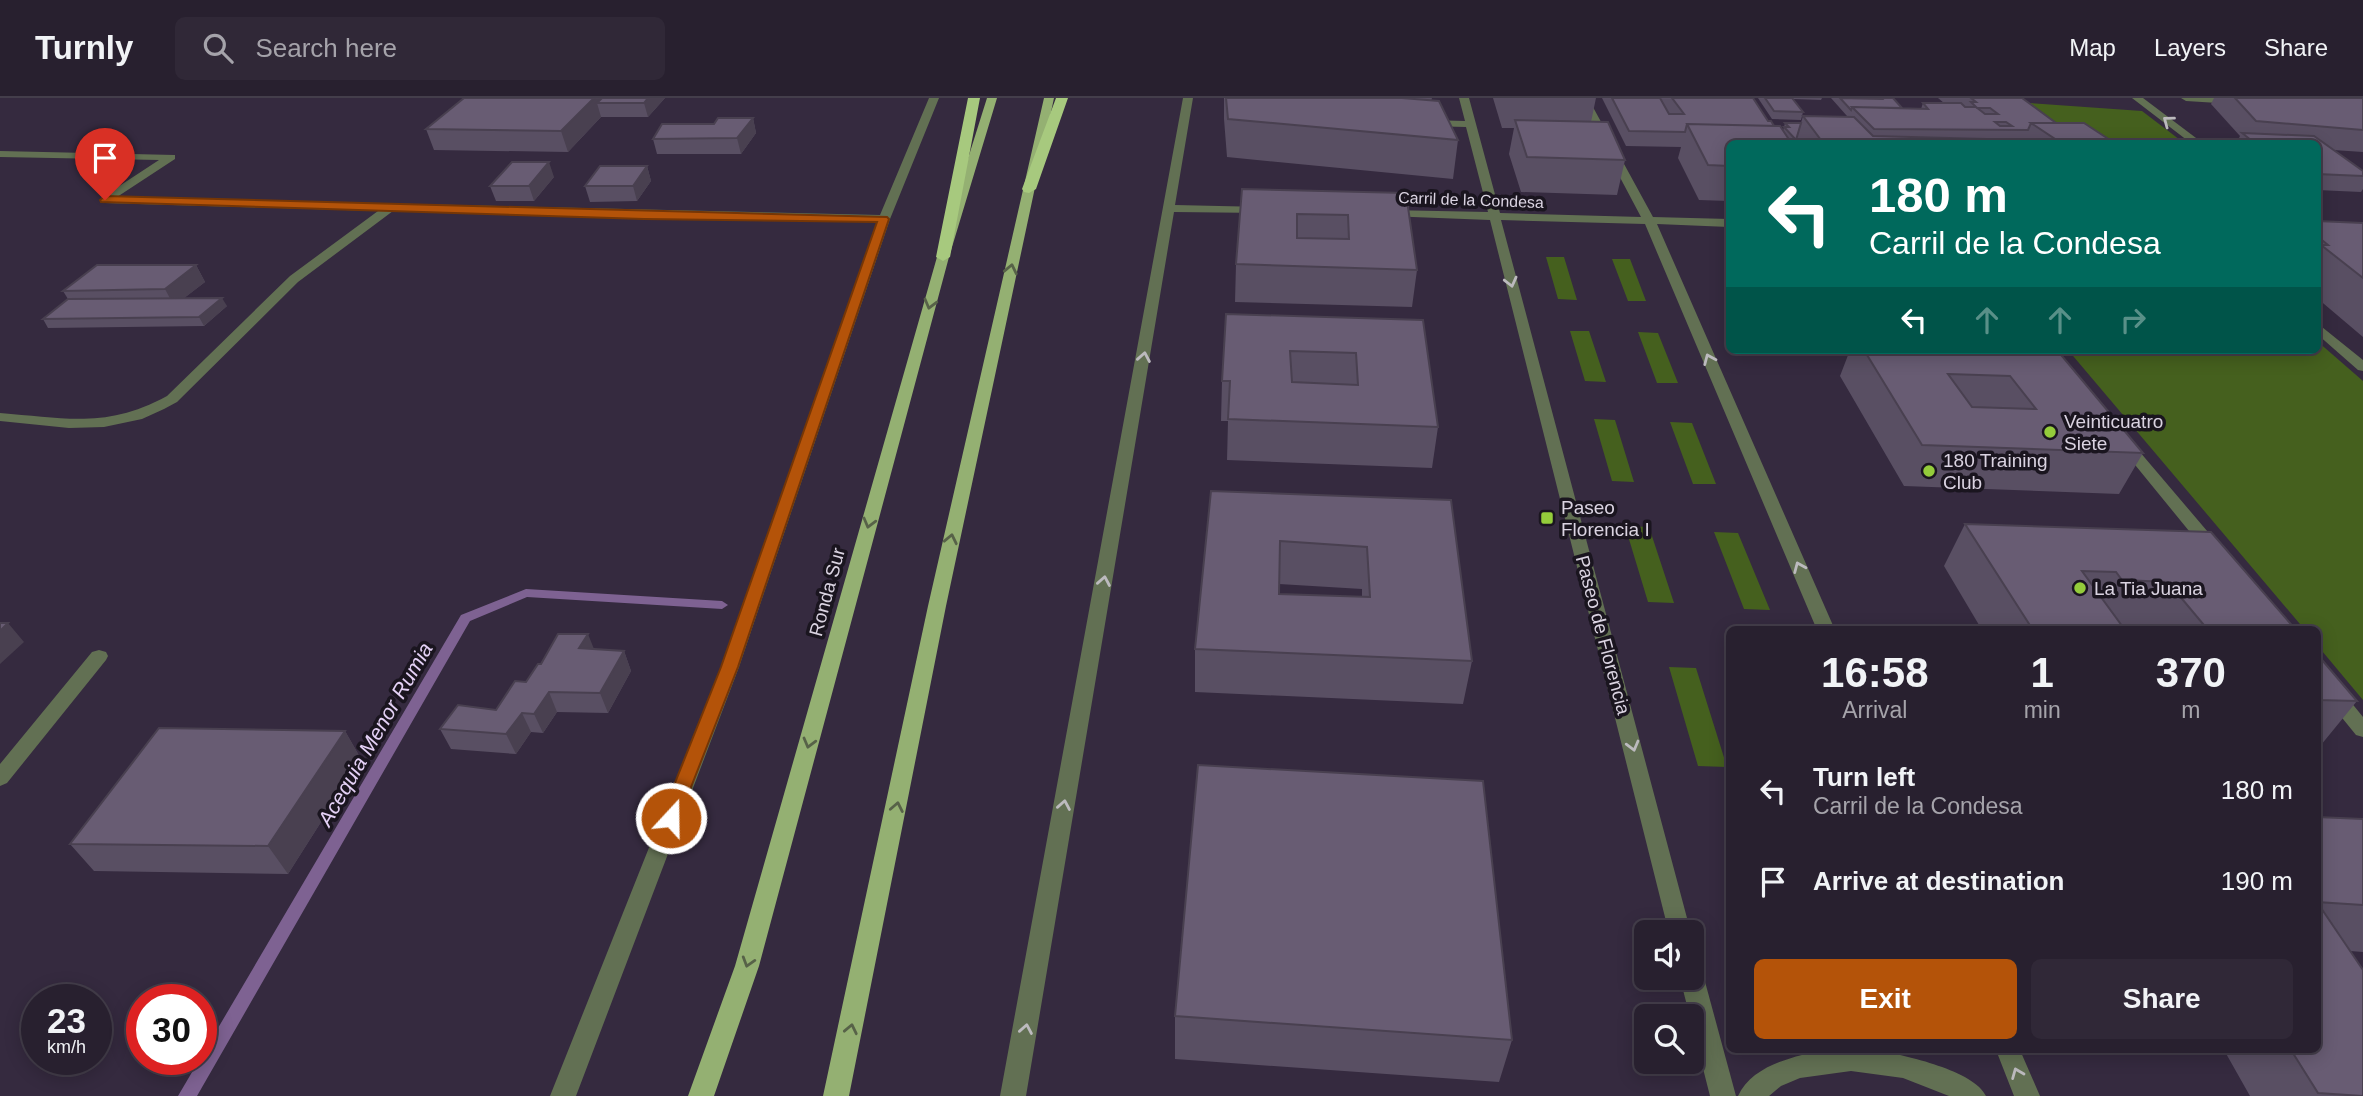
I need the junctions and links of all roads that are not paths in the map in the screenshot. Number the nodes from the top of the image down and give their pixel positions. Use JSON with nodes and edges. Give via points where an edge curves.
{"nodes":[{"id":1,"x":934,"y":98,"type":"edge"},
{"id":2,"x":974,"y":98,"type":"edge"},
{"id":3,"x":992,"y":98,"type":"edge"},
{"id":4,"x":1049,"y":98,"type":"edge"},
{"id":5,"x":1062,"y":98,"type":"edge"},
{"id":6,"x":1188,"y":98,"type":"edge"},
{"id":7,"x":1464,"y":98,"type":"edge"},
{"id":8,"x":1583,"y":98,"type":"edge"},
{"id":9,"x":2137,"y":98,"type":"edge"},
{"id":10,"x":2186,"y":98,"type":"edge"},
{"id":11,"x":2240,"y":102,"type":"edge"},
{"id":12,"x":1411,"y":123,"type":"edge"},
{"id":13,"x":1471,"y":124,"type":"junction"},
{"id":14,"x":2194,"y":140,"type":"edge"},
{"id":15,"x":0,"y":153,"type":"edge"},
{"id":16,"x":1029,"y":189,"type":"junction"},
{"id":17,"x":390,"y":208,"type":"junction"},
{"id":18,"x":1170,"y":208,"type":"junction"},
{"id":19,"x":1279,"y":211,"type":"edge"},
{"id":20,"x":1374,"y":213,"type":"edge"},
{"id":21,"x":1494,"y":215,"type":"junction"},
{"id":22,"x":884,"y":219,"type":"junction"},
{"id":23,"x":1650,"y":222,"type":"junction"},
{"id":24,"x":1726,"y":223,"type":"edge"},
{"id":25,"x":943,"y":257,"type":"junction"},
{"id":26,"x":2321,"y":330,"type":"edge"},
{"id":27,"x":2362,"y":366,"type":"edge"},
{"id":28,"x":0,"y":417,"type":"edge"},
{"id":29,"x":2116,"y":433,"type":"edge"},
{"id":30,"x":2220,"y":557,"type":"edge"},
{"id":31,"x":1824,"y":626,"type":"edge"},
{"id":32,"x":99,"y":656,"type":"dead end"},
{"id":33,"x":2321,"y":679,"type":"edge"},
{"id":34,"x":2363,"y":730,"type":"edge"},
{"id":35,"x":0,"y":778,"type":"edge"},
{"id":36,"x":1677,"y":920,"type":"edge"},
{"id":37,"x":1695,"y":990,"type":"edge"},
{"id":38,"x":2009,"y":1053,"type":"edge"},
{"id":39,"x":563,"y":1096,"type":"edge"},
{"id":40,"x":701,"y":1096,"type":"edge"},
{"id":41,"x":836,"y":1096,"type":"edge"},
{"id":42,"x":1013,"y":1096,"type":"edge"},
{"id":43,"x":1723,"y":1096,"type":"edge"},
{"id":44,"x":1751,"y":1096,"type":"edge"},
{"id":45,"x":1973,"y":1096,"type":"edge"},
{"id":46,"x":2027,"y":1096,"type":"edge"}],
"edges":[{"from":1,"to":22,"type":"street"},
{"from":2,"to":25,"type":"highway"},
{"from":3,"to":25,"type":"main road","name":"Ronda Sur"},
{"from":4,"to":16,"type":"main road"},
{"from":5,"to":16,"type":"highway"},
{"from":6,"to":18,"type":"street"},
{"from":7,"to":13,"type":"street","name":"Paseo de Florencia"},
{"from":8,"to":23,"type":"street"},
{"from":14,"to":9,"type":"street","one_way":true},
{"from":10,"to":11,"type":"street"},
{"from":12,"to":13,"type":"street"},
{"from":13,"to":21,"type":"street","name":"Paseo de Florencia"},
{"from":15,"to":17,"type":"street","via":[[171,157],[105,200]]},
{"from":41,"to":16,"type":"main road","one_way":true},
{"from":17,"to":22,"type":"street"},
{"from":17,"to":28,"type":"street","via":[[294,279],[172,399],[156,408],[136,417],[90,422]]},
{"from":18,"to":19,"type":"street"},
{"from":42,"to":18,"type":"street","one_way":true},
{"from":20,"to":21,"type":"street","name":"Carril de la Condesa"},
{"from":21,"to":23,"type":"street","name":"Carril de la Condesa"},
{"from":21,"to":36,"type":"street","name":"Paseo de Florencia","one_way":true},
{"from":22,"to":39,"type":"street","via":[[730,667]]},
{"from":23,"to":24,"type":"street","name":"Carril de la Condesa"},
{"from":31,"to":23,"type":"street","one_way":true},
{"from":25,"to":40,"type":"main road","name":"Ronda Sur","one_way":true,"via":[[747,966]]},
{"from":26,"to":27,"type":"street"},
{"from":29,"to":30,"type":"street"},
{"from":32,"to":35,"type":"street"},
{"from":33,"to":34,"type":"street"},
{"from":37,"to":43,"type":"street"},
{"from":46,"to":38,"type":"street","one_way":true},
{"from":44,"to":45,"type":"street","via":[[1774,1077],[1807,1064],[1844,1059],[1927,1074]]}]}
